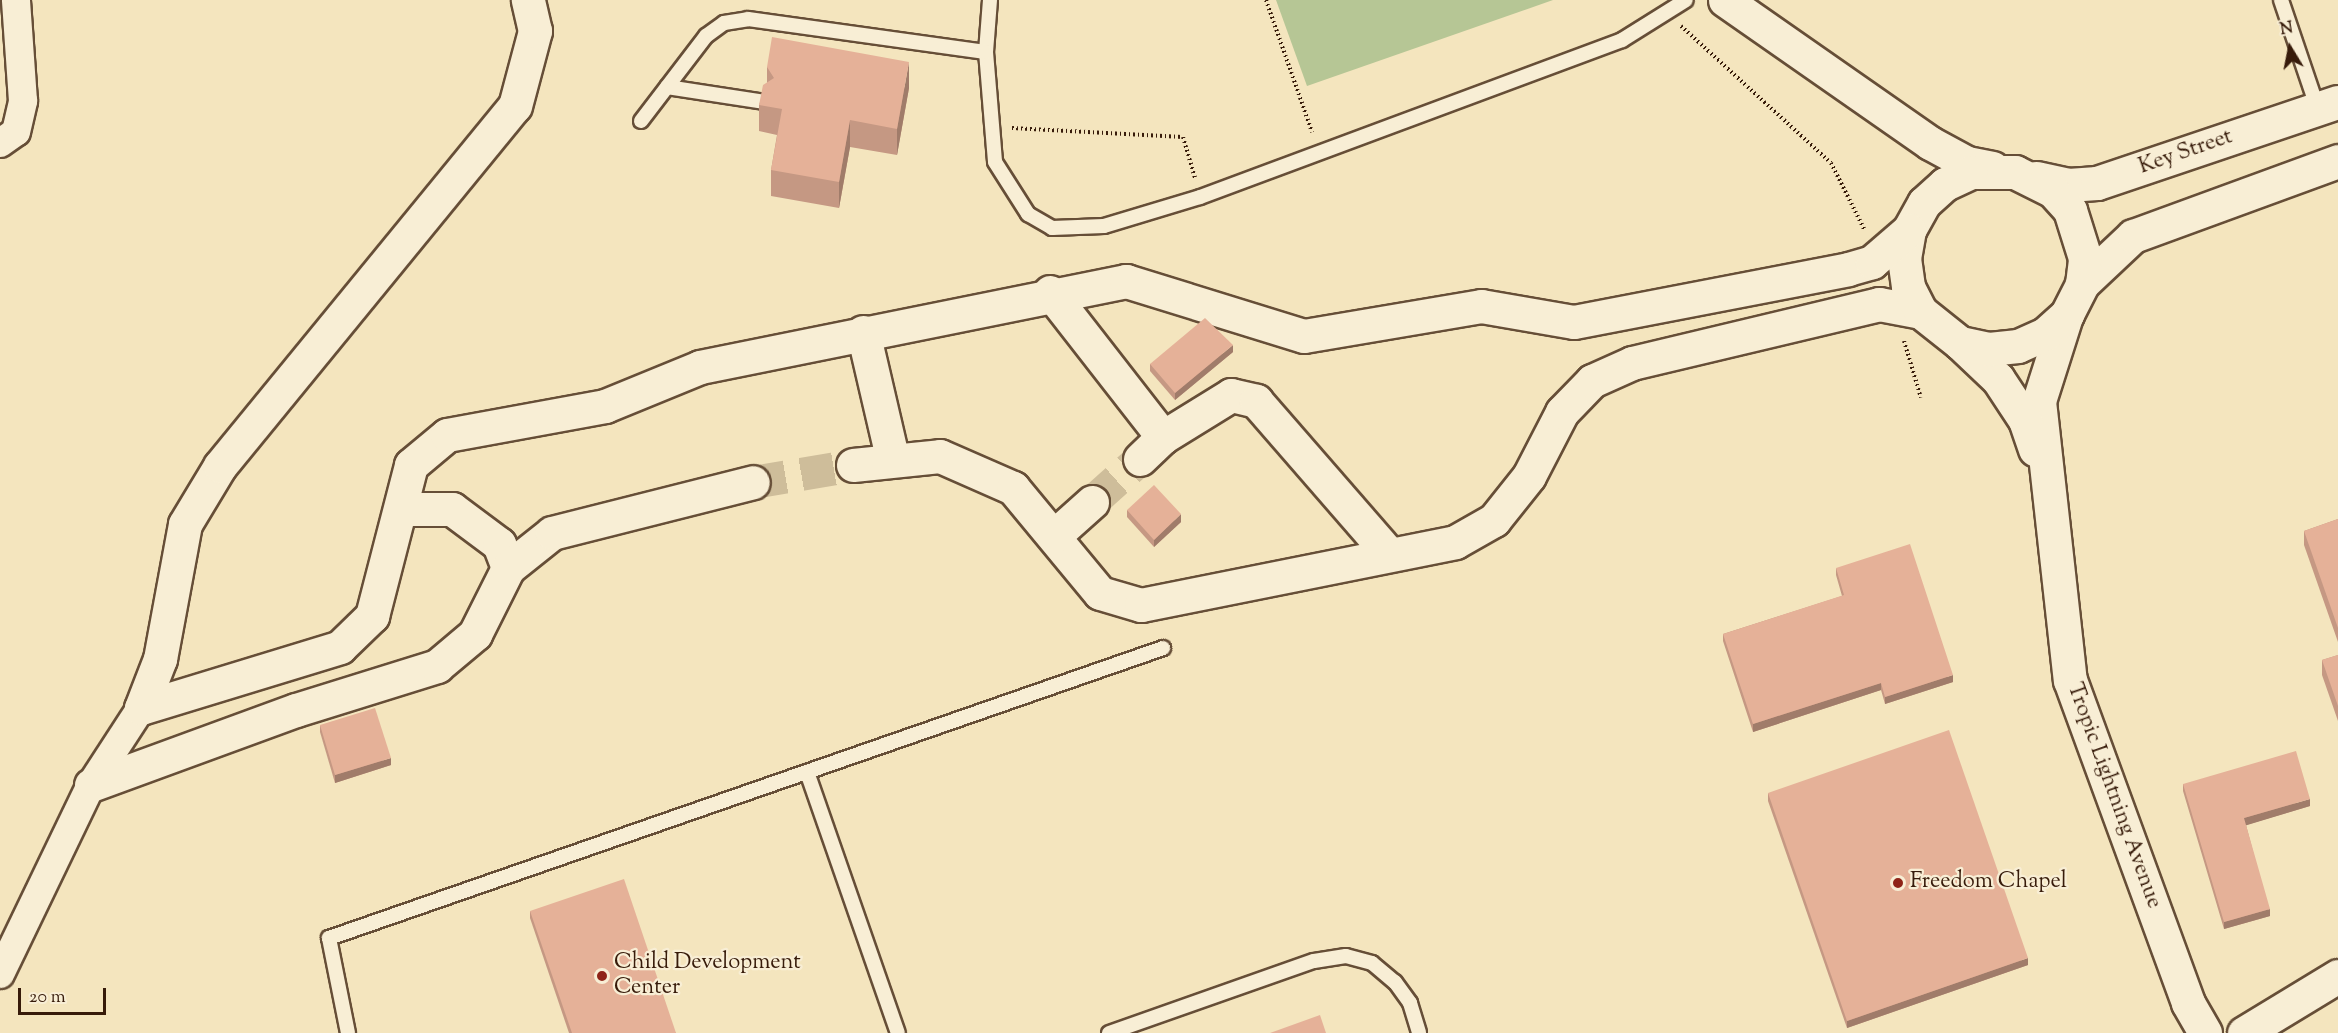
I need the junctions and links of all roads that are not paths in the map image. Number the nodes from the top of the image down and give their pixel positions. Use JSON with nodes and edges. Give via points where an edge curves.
{"nodes":[{"id":1,"x":16,"y":0,"type":"edge"},
{"id":2,"x":528,"y":0,"type":"edge"},
{"id":3,"x":990,"y":0,"type":"edge"},
{"id":4,"x":1686,"y":0,"type":"edge"},
{"id":5,"x":1725,"y":0,"type":"edge"},
{"id":6,"x":2281,"y":0,"type":"edge"},
{"id":7,"x":986,"y":52,"type":"junction"},
{"id":8,"x":667,"y":87,"type":"junction"},
{"id":9,"x":765,"y":102,"type":"edge"},
{"id":10,"x":2328,"y":106,"type":"edge"},
{"id":11,"x":1896,"y":116,"type":"junction"},
{"id":12,"x":641,"y":121,"type":"dead end"},
{"id":13,"x":0,"y":143,"type":"edge"},
{"id":14,"x":2338,"y":161,"type":"edge"},
{"id":15,"x":1999,"y":169,"type":"junction"},
{"id":16,"x":2031,"y":177,"type":"junction"},
{"id":17,"x":1917,"y":216,"type":"junction"},
{"id":18,"x":2082,"y":284,"type":"junction"},
{"id":19,"x":1050,"y":292,"type":"junction"},
{"id":20,"x":1907,"y":308,"type":"junction"},
{"id":21,"x":2067,"y":314,"type":"junction"},
{"id":22,"x":864,"y":332,"type":"junction"},
{"id":23,"x":1960,"y":343,"type":"junction"},
{"id":24,"x":891,"y":457,"type":"junction"},
{"id":25,"x":853,"y":465,"type":"tunnel mouth"},
{"id":26,"x":2046,"y":478,"type":"junction"},
{"id":27,"x":753,"y":482,"type":"tunnel mouth"},
{"id":28,"x":1092,"y":502,"type":"tunnel mouth"},
{"id":29,"x":401,"y":509,"type":"junction"},
{"id":30,"x":1053,"y":536,"type":"junction"},
{"id":31,"x":1389,"y":554,"type":"junction"},
{"id":32,"x":508,"y":568,"type":"junction"},
{"id":33,"x":1163,"y":648,"type":"dead end"},
{"id":34,"x":141,"y":708,"type":"junction"},
{"id":35,"x":807,"y":772,"type":"junction"},
{"id":36,"x":91,"y":785,"type":"junction"},
{"id":37,"x":0,"y":974,"type":"edge"},
{"id":38,"x":2338,"y":976,"type":"edge"},
{"id":39,"x":348,"y":1033,"type":"edge"},
{"id":40,"x":898,"y":1033,"type":"edge"},
{"id":41,"x":1109,"y":1033,"type":"edge"},
{"id":42,"x":1419,"y":1033,"type":"edge"},
{"id":43,"x":2205,"y":1033,"type":"edge"},
{"id":44,"x":2244,"y":1033,"type":"edge"}],
"edges":[{"from":1,"to":13,"type":"street","via":[[23,101],[16,132]]},
{"from":2,"to":34,"type":"street","via":[[535,31],[515,106],[220,466],[184,524],[160,658]]},
{"from":3,"to":7,"type":"lane"},
{"from":4,"to":7,"type":"lane","via":[[1668,15],[1622,40],[1200,197],[1104,226],[1052,228],[1028,214],[1006,187],[995,162]]},
{"from":5,"to":11,"type":"street"},
{"from":6,"to":10,"type":"lane"},
{"from":7,"to":8,"type":"lane","via":[[748,19],[724,23],[706,36]]},
{"from":8,"to":9,"type":"lane"},
{"from":8,"to":12,"type":"lane"},
{"from":10,"to":16,"type":"street","name":"Key Street","via":[[2097,183],[2068,185]]},
{"from":11,"to":15,"type":"street","via":[[1948,154]]},
{"from":11,"to":17,"type":"street","via":[[1921,154],[1927,173]]},
{"from":14,"to":18,"type":"street","via":[[2133,236]]},
{"from":15,"to":16,"type":"street"},
{"from":15,"to":17,"type":"street","via":[[1971,172],[1945,183]]},
{"from":16,"to":18,"type":"street","via":[[2070,210],[2085,258]]},
{"from":17,"to":19,"type":"street","via":[[1875,260],[1575,322],[1481,306],[1304,336],[1126,281]]},
{"from":17,"to":20,"type":"street","via":[[1907,277]]},
{"from":18,"to":21,"type":"street"},
{"from":19,"to":22,"type":"street"},
{"from":19,"to":31,"type":"street","via":[[1151,448],[1231,395],[1256,401]]},
{"from":20,"to":23,"type":"street"},
{"from":20,"to":31,"type":"street","via":[[1855,308],[1643,361],[1592,381],[1563,412],[1529,476],[1494,520],[1455,542]]},
{"from":21,"to":23,"type":"street","via":[[2045,334],[2018,346],[1989,350]]},
{"from":21,"to":26,"type":"street","via":[[2051,349],[2039,401]]},
{"from":22,"to":24,"type":"street"},
{"from":22,"to":29,"type":"street","via":[[700,367],[605,405],[447,435],[411,465]]},
{"from":23,"to":26,"type":"street","via":[[1998,379],[2025,420]]},
{"from":24,"to":25,"type":"street"},
{"from":24,"to":30,"type":"street","via":[[940,456],[1012,488]]},
{"from":26,"to":43,"type":"street","name":"Tropic Lightning Avenue","via":[[2070,680],[2188,1003]]},
{"from":27,"to":32,"type":"street","via":[[552,533]]},
{"from":28,"to":30,"type":"street"},
{"from":29,"to":32,"type":"street","via":[[452,509],[499,544]]},
{"from":29,"to":34,"type":"street","via":[[372,616],[340,647]]},
{"from":30,"to":31,"type":"street","via":[[1100,593],[1141,605]]},
{"from":32,"to":36,"type":"street","via":[[475,634],[437,666],[296,710]]},
{"from":33,"to":35,"type":"lane"},
{"from":34,"to":36,"type":"street"},
{"from":35,"to":39,"type":"lane","via":[[329,939]]},
{"from":35,"to":40,"type":"lane"},
{"from":36,"to":37,"type":"street"},
{"from":38,"to":44,"type":"street"},
{"from":41,"to":42,"type":"lane","via":[[1314,961],[1346,956],[1372,963],[1395,982],[1410,1003]]}]}
